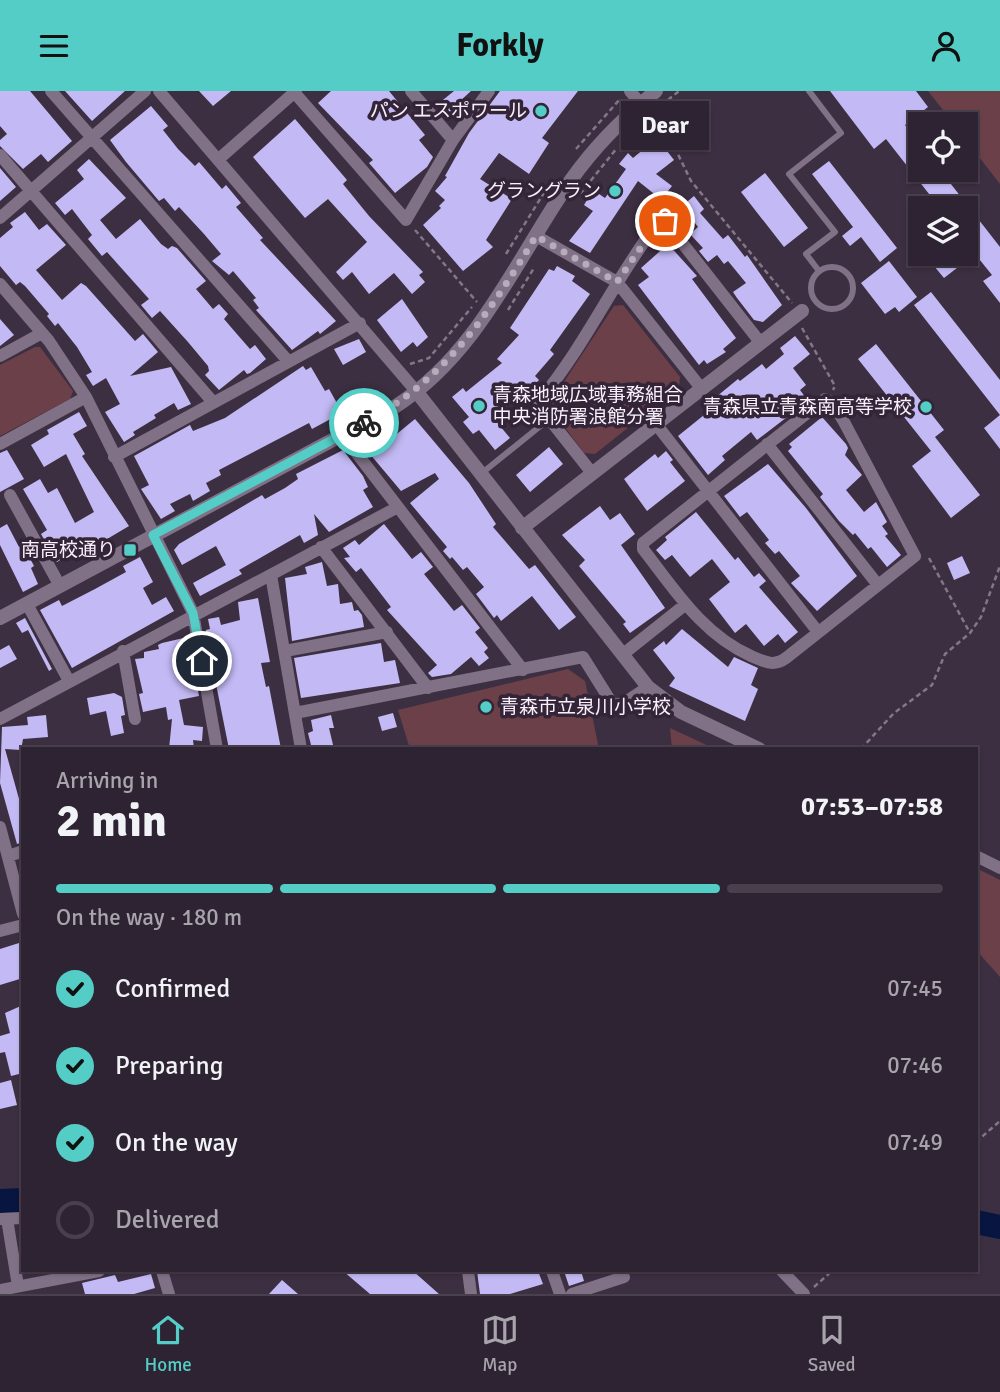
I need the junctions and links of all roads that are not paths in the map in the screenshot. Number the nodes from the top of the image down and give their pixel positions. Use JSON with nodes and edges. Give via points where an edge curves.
{"nodes":[{"id":1,"x":51,"y":91,"type":"edge"},
{"id":2,"x":145,"y":91,"type":"edge"},
{"id":3,"x":159,"y":91,"type":"edge"},
{"id":4,"x":294,"y":91,"type":"edge"},
{"id":5,"x":411,"y":91,"type":"edge"},
{"id":6,"x":489,"y":91,"type":"edge"},
{"id":7,"x":629,"y":91,"type":"edge"},
{"id":8,"x":656,"y":91,"type":"edge"},
{"id":9,"x":809,"y":91,"type":"edge"},
{"id":10,"x":641,"y":103,"type":"junction"},
{"id":11,"x":91,"y":138,"type":"junction"},
{"id":12,"x":453,"y":139,"type":"junction"},
{"id":13,"x":0,"y":155,"type":"edge"},
{"id":14,"x":220,"y":158,"type":"junction"},
{"id":15,"x":31,"y":190,"type":"junction"},
{"id":16,"x":0,"y":218,"type":"edge"},
{"id":17,"x":536,"y":236,"type":"junction"},
{"id":18,"x":819,"y":271,"type":"junction"},
{"id":19,"x":617,"y":282,"type":"junction"},
{"id":20,"x":0,"y":284,"type":"edge"},
{"id":21,"x":815,"y":301,"type":"junction"},
{"id":22,"x":800,"y":312,"type":"joint"},
{"id":23,"x":360,"y":323,"type":"junction"},
{"id":24,"x":42,"y":333,"type":"junction"},
{"id":25,"x":760,"y":342,"type":"junction"},
{"id":26,"x":0,"y":356,"type":"edge"},
{"id":27,"x":288,"y":361,"type":"junction"},
{"id":28,"x":701,"y":388,"type":"junction"},
{"id":29,"x":416,"y":391,"type":"junction"},
{"id":30,"x":86,"y":397,"type":"junction"},
{"id":31,"x":212,"y":401,"type":"junction"},
{"id":32,"x":549,"y":419,"type":"junction"},
{"id":33,"x":656,"y":424,"type":"junction"},
{"id":34,"x":342,"y":435,"type":"junction"},
{"id":35,"x":0,"y":444,"type":"edge"},
{"id":36,"x":767,"y":444,"type":"junction"},
{"id":37,"x":114,"y":457,"type":"junction"},
{"id":38,"x":592,"y":473,"type":"junction"},
{"id":39,"x":480,"y":474,"type":"junction"},
{"id":40,"x":707,"y":491,"type":"junction"},
{"id":41,"x":10,"y":495,"type":"dead end"},
{"id":42,"x":398,"y":507,"type":"junction"},
{"id":43,"x":522,"y":528,"type":"junction"},
{"id":44,"x":153,"y":535,"type":"junction"},
{"id":45,"x":321,"y":547,"type":"junction"},
{"id":46,"x":271,"y":575,"type":"junction"},
{"id":47,"x":878,"y":585,"type":"junction"},
{"id":48,"x":60,"y":586,"type":"junction"},
{"id":49,"x":27,"y":604,"type":"junction"},
{"id":50,"x":686,"y":604,"type":"junction"},
{"id":51,"x":193,"y":613,"type":"junction"},
{"id":52,"x":0,"y":618,"type":"edge"},
{"id":53,"x":387,"y":632,"type":"junction"},
{"id":54,"x":818,"y":632,"type":"junction"},
{"id":55,"x":285,"y":650,"type":"junction"},
{"id":56,"x":123,"y":652,"type":"junction"},
{"id":57,"x":622,"y":655,"type":"junction"},
{"id":58,"x":523,"y":670,"type":"junction"},
{"id":59,"x":69,"y":681,"type":"junction"},
{"id":60,"x":648,"y":687,"type":"junction"},
{"id":61,"x":428,"y":688,"type":"junction"},
{"id":62,"x":295,"y":713,"type":"junction"},
{"id":63,"x":0,"y":719,"type":"edge"},
{"id":64,"x":135,"y":719,"type":"dead end"},
{"id":65,"x":217,"y":747,"type":"edge"},
{"id":66,"x":301,"y":747,"type":"edge"},
{"id":67,"x":755,"y":747,"type":"edge"},
{"id":68,"x":0,"y":827,"type":"edge"},
{"id":69,"x":21,"y":852,"type":"edge"},
{"id":70,"x":9,"y":856,"type":"junction"},
{"id":71,"x":978,"y":857,"type":"edge"},
{"id":72,"x":1000,"y":868,"type":"edge"},
{"id":73,"x":21,"y":906,"type":"edge"},
{"id":74,"x":21,"y":926,"type":"edge"},
{"id":75,"x":0,"y":931,"type":"edge"},
{"id":76,"x":4,"y":1219,"type":"edge"},
{"id":77,"x":94,"y":1272,"type":"edge"},
{"id":78,"x":162,"y":1272,"type":"edge"},
{"id":79,"x":467,"y":1272,"type":"edge"},
{"id":80,"x":552,"y":1272,"type":"edge"},
{"id":81,"x":783,"y":1272,"type":"edge"},
{"id":82,"x":624,"y":1277,"type":"dead end"},
{"id":83,"x":18,"y":1286,"type":"junction"},
{"id":84,"x":0,"y":1290,"type":"edge"},
{"id":85,"x":169,"y":1294,"type":"edge"},
{"id":86,"x":471,"y":1294,"type":"edge"},
{"id":87,"x":560,"y":1294,"type":"edge"},
{"id":88,"x":572,"y":1294,"type":"edge"},
{"id":89,"x":805,"y":1294,"type":"edge"}],
"edges":[{"from":1,"to":11,"type":"street"},
{"from":2,"to":11,"type":"street"},
{"from":3,"to":14,"type":"street"},
{"from":4,"to":12,"type":"street","via":[[406,220]]},
{"from":4,"to":14,"type":"street"},
{"from":5,"to":12,"type":"street"},
{"from":6,"to":12,"type":"street"},
{"from":7,"to":10,"type":"street"},
{"from":8,"to":10,"type":"street"},
{"from":9,"to":18,"type":"lane","via":[[841,133],[789,174],[835,232],[806,254]]},
{"from":10,"to":17,"type":"street","via":[[587,159]]},
{"from":11,"to":15,"type":"street"},
{"from":11,"to":27,"type":"street"},
{"from":13,"to":15,"type":"street"},
{"from":14,"to":23,"type":"street"},
{"from":15,"to":16,"type":"street"},
{"from":15,"to":31,"type":"street"},
{"from":17,"to":19,"type":"street"},
{"from":17,"to":29,"type":"street","via":[[482,320]]},
{"from":18,"to":21,"type":"lane","via":[[811,282]]},
{"from":18,"to":21,"type":"lane","via":[[832,267],[845,271],[853,290],[841,307],[827,309]]},
{"from":19,"to":25,"type":"street","via":[[653,228],[665,221]]},
{"from":19,"to":28,"type":"street"},
{"from":19,"to":32,"type":"street","via":[[583,342],[539,401]]},
{"from":20,"to":24,"type":"street"},
{"from":21,"to":22,"type":"lane"},
{"from":22,"to":25,"type":"street"},
{"from":23,"to":27,"type":"street"},
{"from":23,"to":29,"type":"street"},
{"from":24,"to":26,"type":"street"},
{"from":24,"to":30,"type":"street"},
{"from":25,"to":28,"type":"street"},
{"from":27,"to":31,"type":"street"},
{"from":28,"to":33,"type":"street"},
{"from":29,"to":34,"type":"street"},
{"from":29,"to":39,"type":"street"},
{"from":30,"to":35,"type":"street"},
{"from":30,"to":37,"type":"street"},
{"from":31,"to":37,"type":"street"},
{"from":32,"to":38,"type":"street"},
{"from":32,"to":39,"type":"lane"},
{"from":33,"to":38,"type":"street"},
{"from":33,"to":40,"type":"street"},
{"from":34,"to":42,"type":"street"},
{"from":34,"to":44,"type":"street"},
{"from":36,"to":40,"type":"street"},
{"from":36,"to":47,"type":"street"},
{"from":36,"to":47,"type":"street","via":[[829,400],[915,553]]},
{"from":37,"to":44,"type":"street"},
{"from":38,"to":43,"type":"street"},
{"from":39,"to":43,"type":"street"},
{"from":40,"to":50,"type":"street","via":[[643,543]]},
{"from":40,"to":54,"type":"street"},
{"from":41,"to":48,"type":"street"},
{"from":42,"to":45,"type":"street"},
{"from":42,"to":58,"type":"street"},
{"from":43,"to":57,"type":"street"},
{"from":44,"to":48,"type":"street"},
{"from":44,"to":51,"type":"street"},
{"from":45,"to":46,"type":"street"},
{"from":45,"to":53,"type":"street"},
{"from":46,"to":51,"type":"street"},
{"from":46,"to":55,"type":"street"},
{"from":47,"to":54,"type":"street"},
{"from":48,"to":49,"type":"street"},
{"from":49,"to":52,"type":"street"},
{"from":49,"to":59,"type":"street"},
{"from":50,"to":54,"type":"street","via":[[717,638],[769,664],[778,664]]},
{"from":50,"to":57,"type":"street"},
{"from":51,"to":56,"type":"street"},
{"from":51,"to":65,"type":"street"},
{"from":53,"to":55,"type":"street"},
{"from":53,"to":61,"type":"street"},
{"from":55,"to":62,"type":"street"},
{"from":56,"to":59,"type":"street"},
{"from":56,"to":64,"type":"street"},
{"from":57,"to":60,"type":"street"},
{"from":58,"to":60,"type":"street","via":[[583,657],[613,705]]},
{"from":58,"to":61,"type":"street"},
{"from":59,"to":63,"type":"street"},
{"from":60,"to":67,"type":"street","via":[[681,712]]},
{"from":61,"to":62,"type":"street"},
{"from":62,"to":66,"type":"street"},
{"from":68,"to":70,"type":"street"},
{"from":69,"to":70,"type":"street"},
{"from":70,"to":73,"type":"street"},
{"from":71,"to":72,"type":"street"},
{"from":74,"to":75,"type":"street"},
{"from":76,"to":83,"type":"street"},
{"from":77,"to":83,"type":"street"},
{"from":78,"to":85,"type":"street"},
{"from":79,"to":86,"type":"street"},
{"from":80,"to":87,"type":"street"},
{"from":81,"to":89,"type":"street"},
{"from":82,"to":88,"type":"street"},
{"from":83,"to":84,"type":"street"}]}
